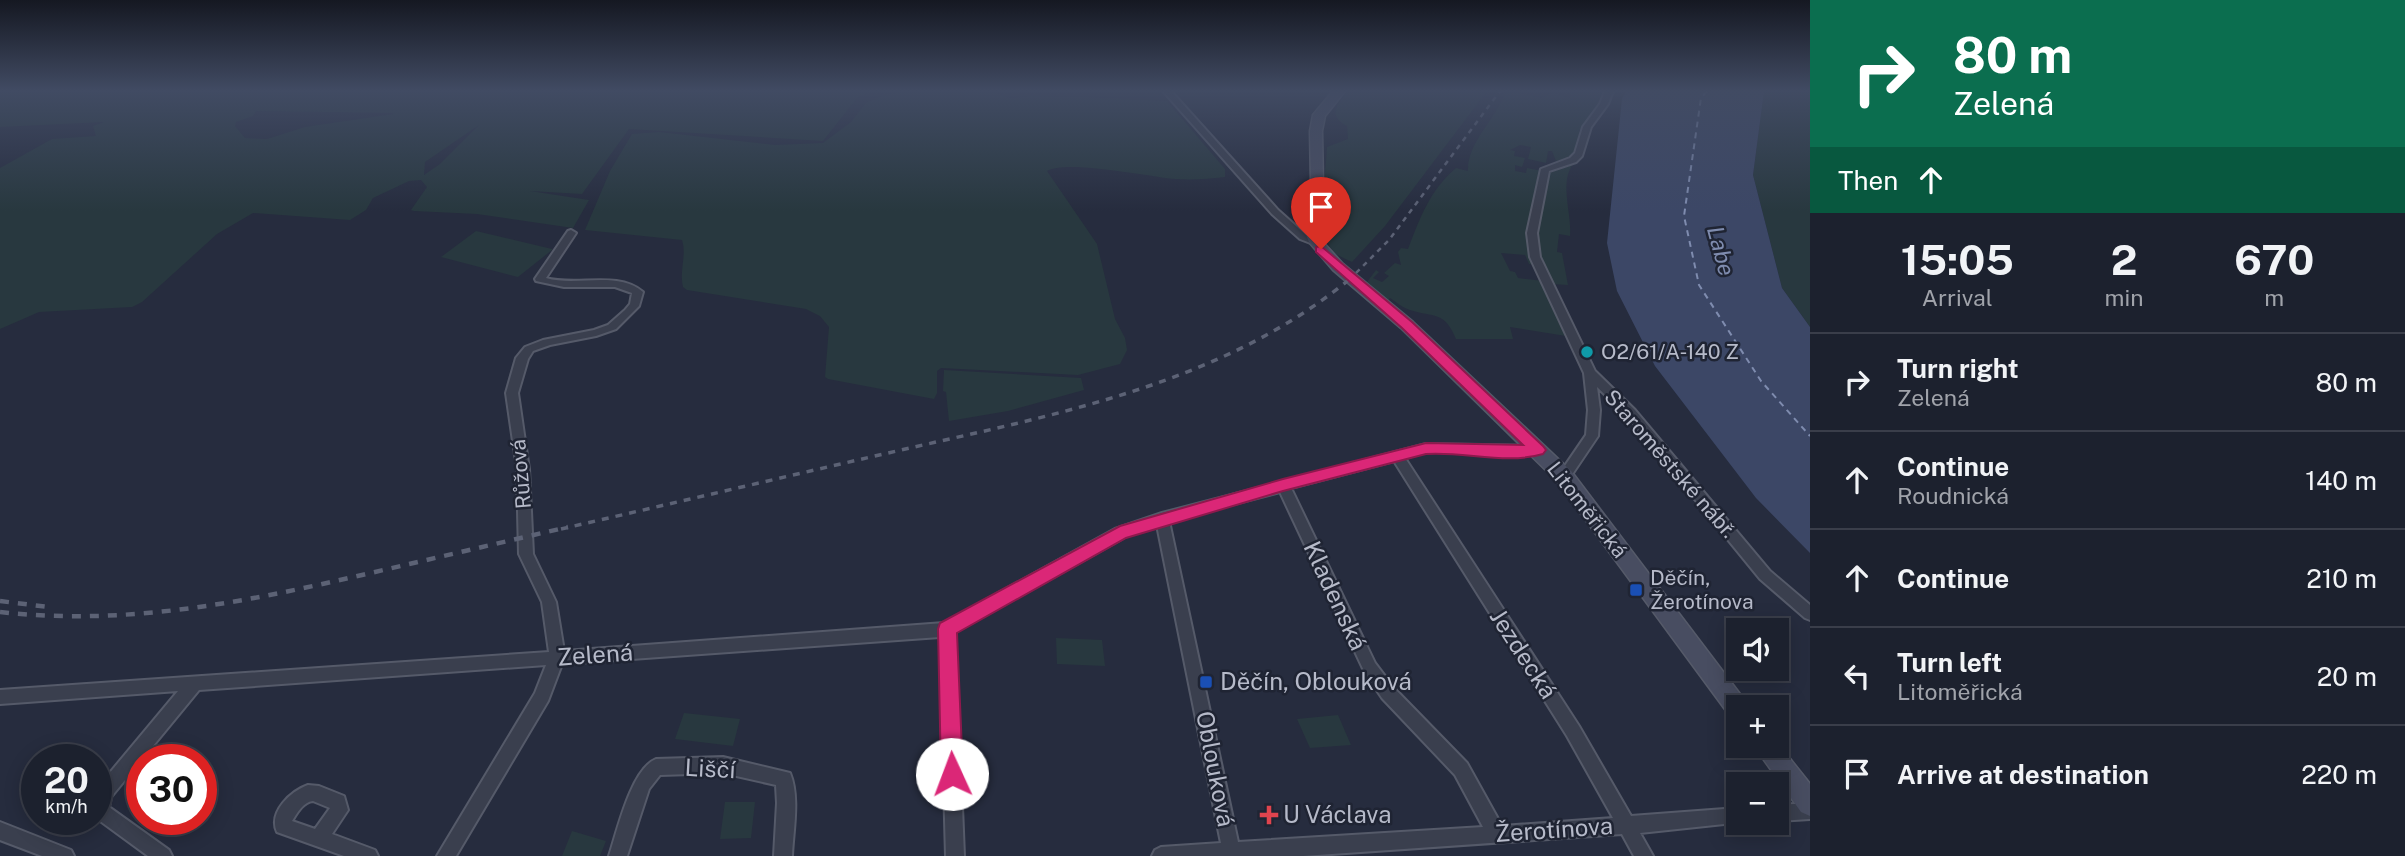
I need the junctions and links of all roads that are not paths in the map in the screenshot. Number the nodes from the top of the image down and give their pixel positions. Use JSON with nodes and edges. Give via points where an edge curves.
{"nodes":[{"id":1,"x":1203,"y":131,"type":"edge"},
{"id":2,"x":1316,"y":131,"type":"edge"},
{"id":3,"x":1586,"y":131,"type":"edge"},
{"id":4,"x":571,"y":233,"type":"dead end"},
{"id":5,"x":1316,"y":242,"type":"junction"},
{"id":6,"x":1590,"y":373,"type":"junction"},
{"id":7,"x":1538,"y":450,"type":"junction"},
{"id":8,"x":1396,"y":456,"type":"junction"},
{"id":9,"x":1564,"y":476,"type":"junction"},
{"id":10,"x":1283,"y":485,"type":"junction"},
{"id":11,"x":1163,"y":519,"type":"junction"},
{"id":12,"x":1810,"y":614,"type":"edge"},
{"id":13,"x":947,"y":629,"type":"junction"},
{"id":14,"x":557,"y":657,"type":"junction"},
{"id":15,"x":194,"y":684,"type":"junction"},
{"id":16,"x":1728,"y":695,"type":"edge"},
{"id":17,"x":0,"y":697,"type":"edge"},
{"id":18,"x":1775,"y":758,"type":"edge"},
{"id":19,"x":1810,"y":804,"type":"edge"},
{"id":20,"x":1810,"y":811,"type":"edge"},
{"id":21,"x":1789,"y":812,"type":"edge"},
{"id":22,"x":1726,"y":817,"type":"edge"},
{"id":23,"x":1625,"y":825,"type":"junction"},
{"id":24,"x":0,"y":831,"type":"edge"},
{"id":25,"x":1497,"y":835,"type":"junction"},
{"id":26,"x":319,"y":838,"type":"dead end"},
{"id":27,"x":1232,"y":854,"type":"edge"},
{"id":28,"x":65,"y":856,"type":"edge"},
{"id":29,"x":163,"y":856,"type":"edge"},
{"id":30,"x":369,"y":856,"type":"edge"},
{"id":31,"x":446,"y":856,"type":"edge"},
{"id":32,"x":618,"y":856,"type":"edge"},
{"id":33,"x":783,"y":856,"type":"edge"},
{"id":34,"x":955,"y":856,"type":"edge"},
{"id":35,"x":1161,"y":856,"type":"edge"},
{"id":36,"x":1644,"y":856,"type":"edge"}],
"edges":[{"from":1,"to":5,"type":"street","via":[[1275,212],[1303,237]]},
{"from":2,"to":5,"type":"main road","via":[[1317,183],[1307,220]]},
{"from":3,"to":6,"type":"street","name":"Staroměstské nábř.","via":[[1573,160],[1545,169],[1532,233],[1535,257]]},
{"from":4,"to":14,"type":"street","name":"Růžová","via":[[540,279],[562,285],[630,287],[638,292],[635,304],[612,327],[529,349],[512,393],[523,469],[526,554],[549,602]]},
{"from":5,"to":7,"type":"main road","name":"Litoměřická"},
{"from":6,"to":9,"type":"street","name":"Staroměstské nábř.","via":[[1592,436]]},
{"from":6,"to":12,"type":"street","name":"Staroměstské nábř.","via":[[1631,412],[1765,575]]},
{"from":7,"to":8,"type":"street","name":"Zelená","via":[[1446,447]]},
{"from":7,"to":9,"type":"main road","name":"Litoměřická"},
{"from":8,"to":10,"type":"street","name":"Zelená"},
{"from":8,"to":23,"type":"street","name":"Jezdecká","via":[[1573,731]]},
{"from":9,"to":16,"type":"main road","name":"Litoměřická"},
{"from":10,"to":11,"type":"street","name":"Zelená"},
{"from":10,"to":25,"type":"street","name":"Kladenská","via":[[1370,668],[1461,769]]},
{"from":11,"to":13,"type":"street","name":"Zelená","via":[[1120,533]]},
{"from":11,"to":27,"type":"street","name":"Oblouková"},
{"from":13,"to":14,"type":"street","name":"Zelená"},
{"from":13,"to":34,"type":"street"},
{"from":14,"to":15,"type":"street","name":"Zelená"},
{"from":14,"to":31,"type":"street","name":"Růžová","via":[[542,696]]},
{"from":15,"to":17,"type":"street","name":"Zelená"},
{"from":15,"to":29,"type":"street","via":[[104,793],[99,810]]},
{"from":18,"to":19,"type":"main road"},
{"from":20,"to":21,"type":"street"},
{"from":22,"to":23,"type":"street","name":"Žerotínova"},
{"from":23,"to":25,"type":"street","name":"Žerotínova"},
{"from":23,"to":36,"type":"street","name":"Jezdecká"},
{"from":24,"to":28,"type":"street"},
{"from":25,"to":27,"type":"street","name":"Žerotínova"},
{"from":26,"to":30,"type":"street"},
{"from":27,"to":35,"type":"street","name":"Žerotínova"},
{"from":32,"to":33,"type":"street","name":"Liščí","via":[[642,785],[656,767],[723,765],[784,779]]}]}
